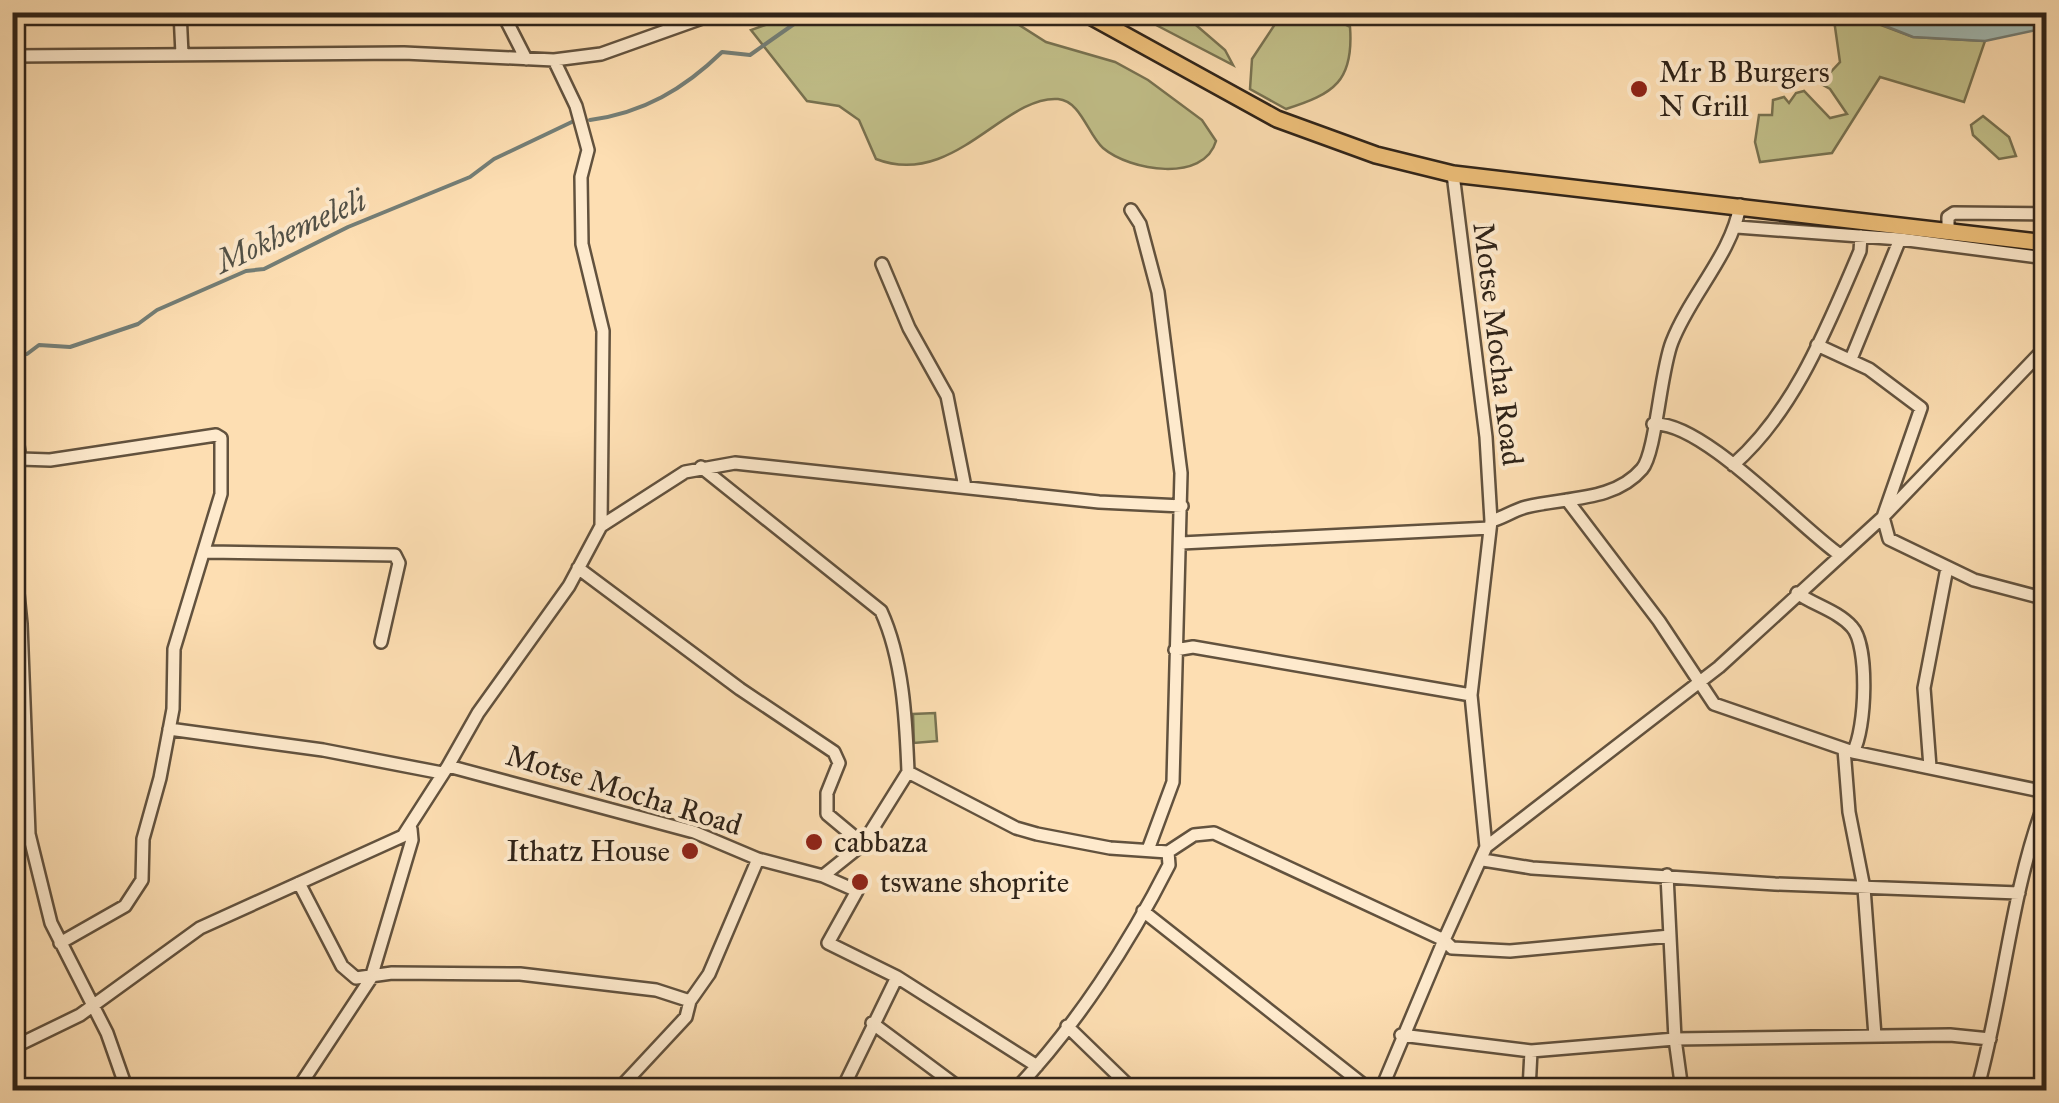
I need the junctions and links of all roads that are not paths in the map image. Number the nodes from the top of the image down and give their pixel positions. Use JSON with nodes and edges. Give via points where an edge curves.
{"nodes":[{"id":1,"x":180,"y":12,"type":"edge"},
{"id":2,"x":502,"y":12,"type":"edge"},
{"id":3,"x":719,"y":12,"type":"edge"},
{"id":4,"x":1083,"y":12,"type":"edge"},
{"id":5,"x":182,"y":54,"type":"junction"},
{"id":6,"x":12,"y":56,"type":"edge"},
{"id":7,"x":526,"y":59,"type":"junction"},
{"id":8,"x":554,"y":60,"type":"junction"},
{"id":9,"x":1454,"y":174,"type":"junction"},
{"id":10,"x":1740,"y":205,"type":"junction"},
{"id":11,"x":1131,"y":210,"type":"dead end"},
{"id":12,"x":2046,"y":214,"type":"edge"},
{"id":13,"x":1737,"y":227,"type":"junction"},
{"id":14,"x":1948,"y":230,"type":"junction"},
{"id":15,"x":1861,"y":236,"type":"junction"},
{"id":16,"x":1900,"y":239,"type":"junction"},
{"id":17,"x":2046,"y":243,"type":"edge"},
{"id":18,"x":2046,"y":258,"type":"edge"},
{"id":19,"x":882,"y":264,"type":"dead end"},
{"id":20,"x":1817,"y":345,"type":"junction"},
{"id":21,"x":2046,"y":347,"type":"edge"},
{"id":22,"x":1851,"y":358,"type":"junction"},
{"id":23,"x":12,"y":405,"type":"edge"},
{"id":24,"x":1653,"y":424,"type":"junction"},
{"id":25,"x":20,"y":459,"type":"junction"},
{"id":26,"x":1733,"y":465,"type":"junction"},
{"id":27,"x":701,"y":467,"type":"junction"},
{"id":28,"x":12,"y":480,"type":"edge"},
{"id":29,"x":965,"y":487,"type":"junction"},
{"id":30,"x":1567,"y":500,"type":"junction"},
{"id":31,"x":1182,"y":506,"type":"junction"},
{"id":32,"x":1883,"y":517,"type":"junction"},
{"id":33,"x":1490,"y":524,"type":"junction"},
{"id":34,"x":602,"y":526,"type":"junction"},
{"id":35,"x":12,"y":533,"type":"edge"},
{"id":36,"x":1181,"y":542,"type":"junction"},
{"id":37,"x":206,"y":552,"type":"junction"},
{"id":38,"x":1840,"y":555,"type":"junction"},
{"id":39,"x":578,"y":568,"type":"junction"},
{"id":40,"x":1947,"y":568,"type":"junction"},
{"id":41,"x":1797,"y":593,"type":"junction"},
{"id":42,"x":2046,"y":599,"type":"edge"},
{"id":43,"x":381,"y":642,"type":"dead end"},
{"id":44,"x":1175,"y":650,"type":"junction"},
{"id":45,"x":1698,"y":682,"type":"junction"},
{"id":46,"x":1471,"y":695,"type":"junction"},
{"id":47,"x":169,"y":729,"type":"junction"},
{"id":48,"x":19,"y":730,"type":"edge"},
{"id":49,"x":1848,"y":750,"type":"junction"},
{"id":50,"x":1930,"y":766,"type":"junction"},
{"id":51,"x":445,"y":769,"type":"junction"},
{"id":52,"x":908,"y":772,"type":"junction"},
{"id":53,"x":2046,"y":796,"type":"edge"},
{"id":54,"x":411,"y":829,"type":"junction"},
{"id":55,"x":864,"y":844,"type":"junction"},
{"id":56,"x":1150,"y":847,"type":"junction"},
{"id":57,"x":1168,"y":852,"type":"junction"},
{"id":58,"x":1484,"y":853,"type":"junction"},
{"id":59,"x":758,"y":858,"type":"junction"},
{"id":60,"x":1667,"y":875,"type":"junction"},
{"id":61,"x":823,"y":876,"type":"junction"},
{"id":62,"x":299,"y":883,"type":"junction"},
{"id":63,"x":1864,"y":888,"type":"junction"},
{"id":64,"x":2020,"y":893,"type":"junction"},
{"id":65,"x":1143,"y":911,"type":"junction"},
{"id":66,"x":1670,"y":936,"type":"junction"},
{"id":67,"x":1444,"y":940,"type":"junction"},
{"id":68,"x":60,"y":943,"type":"junction"},
{"id":69,"x":897,"y":977,"type":"junction"},
{"id":70,"x":372,"y":978,"type":"junction"},
{"id":71,"x":690,"y":1001,"type":"junction"},
{"id":72,"x":92,"y":1005,"type":"junction"},
{"id":73,"x":872,"y":1023,"type":"junction"},
{"id":74,"x":1067,"y":1026,"type":"junction"},
{"id":75,"x":1402,"y":1036,"type":"junction"},
{"id":76,"x":1875,"y":1036,"type":"junction"},
{"id":77,"x":1990,"y":1038,"type":"junction"},
{"id":78,"x":1675,"y":1039,"type":"junction"},
{"id":79,"x":12,"y":1048,"type":"edge"},
{"id":80,"x":1531,"y":1051,"type":"junction"},
{"id":81,"x":1037,"y":1066,"type":"junction"},
{"id":82,"x":127,"y":1090,"type":"edge"},
{"id":83,"x":297,"y":1090,"type":"edge"},
{"id":84,"x":618,"y":1090,"type":"edge"},
{"id":85,"x":842,"y":1090,"type":"edge"},
{"id":86,"x":962,"y":1090,"type":"edge"},
{"id":87,"x":1015,"y":1090,"type":"edge"},
{"id":88,"x":1133,"y":1090,"type":"edge"},
{"id":89,"x":1370,"y":1090,"type":"edge"},
{"id":90,"x":1381,"y":1090,"type":"edge"},
{"id":91,"x":1529,"y":1090,"type":"edge"},
{"id":92,"x":1682,"y":1090,"type":"edge"},
{"id":93,"x":1977,"y":1090,"type":"edge"}],
"edges":[{"from":1,"to":5,"type":"street"},
{"from":2,"to":7,"type":"street"},
{"from":3,"to":8,"type":"street","via":[[601,54]]},
{"from":4,"to":9,"type":"main road","via":[[1277,119],[1376,155]]},
{"from":5,"to":6,"type":"street"},
{"from":5,"to":7,"type":"street"},
{"from":7,"to":8,"type":"street"},
{"from":8,"to":34,"type":"street","via":[[588,150],[581,177],[582,244],[603,331]]},
{"from":9,"to":10,"type":"main road"},
{"from":9,"to":33,"type":"street","name":"Motse Mocha Road"},
{"from":10,"to":13,"type":"street","name":"Motse Mocha Road"},
{"from":10,"to":14,"type":"main road"},
{"from":11,"to":31,"type":"street","via":[[1168,344]]},
{"from":12,"to":14,"type":"street","via":[[1954,212]]},
{"from":13,"to":15,"type":"street"},
{"from":13,"to":24,"type":"street","name":"Motse Mocha Road","via":[[1671,344]]},
{"from":14,"to":17,"type":"main road"},
{"from":15,"to":16,"type":"street"},
{"from":15,"to":20,"type":"street"},
{"from":16,"to":18,"type":"street"},
{"from":16,"to":22,"type":"street"},
{"from":19,"to":29,"type":"street","via":[[947,396]]},
{"from":20,"to":22,"type":"street"},
{"from":20,"to":26,"type":"street","via":[[1767,428]]},
{"from":21,"to":32,"type":"street"},
{"from":22,"to":32,"type":"street","via":[[1921,408]]},
{"from":23,"to":25,"type":"street"},
{"from":24,"to":26,"type":"street","via":[[1681,430]]},
{"from":24,"to":30,"type":"street","name":"Motse Mocha Road","via":[[1654,443],[1642,468],[1614,490]]},
{"from":25,"to":28,"type":"street"},
{"from":25,"to":37,"type":"street","via":[[219,436],[221,494]]},
{"from":26,"to":38,"type":"street"},
{"from":27,"to":29,"type":"street","via":[[752,465]]},
{"from":27,"to":34,"type":"street","via":[[667,481]]},
{"from":27,"to":52,"type":"street","via":[[881,612],[898,674]]},
{"from":29,"to":31,"type":"street"},
{"from":30,"to":33,"type":"street","name":"Motse Mocha Road","via":[[1526,507]]},
{"from":30,"to":45,"type":"street"},
{"from":31,"to":36,"type":"street"},
{"from":32,"to":38,"type":"street"},
{"from":32,"to":40,"type":"street","via":[[1889,540]]},
{"from":33,"to":36,"type":"street"},
{"from":33,"to":46,"type":"street","name":"Motse Mocha Road"},
{"from":34,"to":39,"type":"street"},
{"from":35,"to":48,"type":"street"},
{"from":36,"to":44,"type":"street"},
{"from":37,"to":43,"type":"street","via":[[395,555],[399,563]]},
{"from":37,"to":47,"type":"street","via":[[174,649]]},
{"from":38,"to":41,"type":"street"},
{"from":39,"to":51,"type":"street"},
{"from":39,"to":55,"type":"street","via":[[834,752],[839,763],[826,814]]},
{"from":40,"to":42,"type":"street"},
{"from":40,"to":50,"type":"street","via":[[1924,688]]},
{"from":41,"to":45,"type":"street"},
{"from":41,"to":49,"type":"street","via":[[1848,622],[1862,642],[1860,735]]},
{"from":44,"to":46,"type":"street","via":[[1340,669]]},
{"from":44,"to":56,"type":"street","via":[[1173,782]]},
{"from":45,"to":49,"type":"street","via":[[1714,704]]},
{"from":45,"to":58,"type":"street"},
{"from":46,"to":58,"type":"street","name":"Motse Mocha Road"},
{"from":47,"to":51,"type":"street","name":"Motse Mocha Road"},
{"from":47,"to":68,"type":"street","via":[[136,894],[96,926]]},
{"from":48,"to":68,"type":"street","via":[[29,834]]},
{"from":49,"to":50,"type":"street"},
{"from":49,"to":63,"type":"street","via":[[1849,812]]},
{"from":50,"to":53,"type":"street"},
{"from":51,"to":54,"type":"street"},
{"from":51,"to":59,"type":"street","name":"Motse Mocha Road","via":[[694,832]]},
{"from":52,"to":55,"type":"street"},
{"from":52,"to":56,"type":"street","via":[[1016,828],[1110,848]]},
{"from":53,"to":64,"type":"street"},
{"from":54,"to":62,"type":"street"},
{"from":54,"to":70,"type":"street"},
{"from":55,"to":61,"type":"street"},
{"from":56,"to":57,"type":"street"},
{"from":57,"to":65,"type":"street","via":[[1169,866]]},
{"from":57,"to":67,"type":"street","via":[[1194,835],[1214,833]]},
{"from":58,"to":60,"type":"street","via":[[1532,868]]},
{"from":58,"to":67,"type":"street"},
{"from":59,"to":61,"type":"street","name":"Motse Mocha Road"},
{"from":59,"to":71,"type":"street"},
{"from":60,"to":63,"type":"street"},
{"from":60,"to":66,"type":"street"},
{"from":61,"to":69,"type":"street","via":[[857,891],[828,943]]},
{"from":62,"to":70,"type":"street","via":[[342,966],[356,978]]},
{"from":62,"to":72,"type":"street","via":[[200,928]]},
{"from":63,"to":64,"type":"street"},
{"from":63,"to":76,"type":"street"},
{"from":64,"to":77,"type":"street"},
{"from":65,"to":74,"type":"street"},
{"from":65,"to":89,"type":"street"},
{"from":66,"to":67,"type":"street","via":[[1494,951],[1452,948]]},
{"from":66,"to":78,"type":"street"},
{"from":67,"to":75,"type":"street"},
{"from":68,"to":72,"type":"street"},
{"from":69,"to":73,"type":"street"},
{"from":69,"to":81,"type":"street"},
{"from":70,"to":71,"type":"street","via":[[520,974],[656,990]]},
{"from":70,"to":83,"type":"street"},
{"from":71,"to":84,"type":"street","via":[[686,1016]]},
{"from":72,"to":79,"type":"street","via":[[60,1028]]},
{"from":72,"to":82,"type":"street"},
{"from":73,"to":85,"type":"street"},
{"from":73,"to":86,"type":"street"},
{"from":74,"to":81,"type":"street"},
{"from":74,"to":88,"type":"street"},
{"from":75,"to":80,"type":"street"},
{"from":75,"to":90,"type":"street"},
{"from":76,"to":77,"type":"street"},
{"from":76,"to":78,"type":"street"},
{"from":77,"to":93,"type":"street"},
{"from":78,"to":80,"type":"street"},
{"from":78,"to":92,"type":"street"},
{"from":80,"to":91,"type":"street"},
{"from":81,"to":87,"type":"street"}]}
